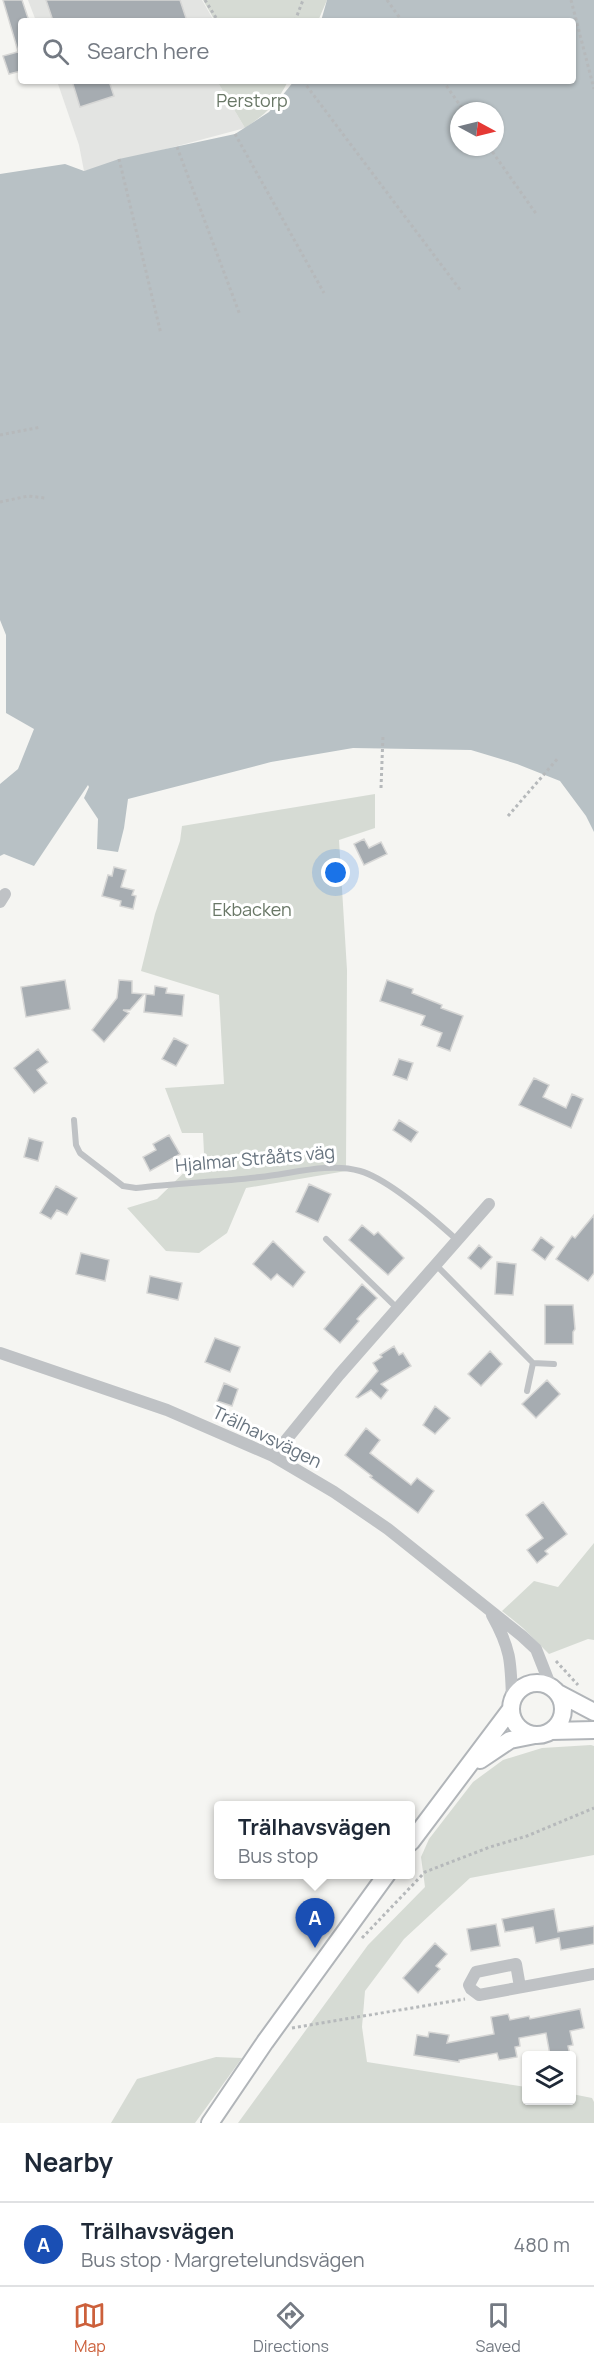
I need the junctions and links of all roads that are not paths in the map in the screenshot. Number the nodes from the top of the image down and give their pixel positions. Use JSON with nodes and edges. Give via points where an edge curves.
{"nodes":[{"id":1,"x":74,"y":1120,"type":"dead end"},
{"id":2,"x":489,"y":1204,"type":"dead end"},
{"id":3,"x":326,"y":1239,"type":"dead end"},
{"id":4,"x":457,"y":1240,"type":"junction"},
{"id":5,"x":436,"y":1265,"type":"junction"},
{"id":6,"x":398,"y":1309,"type":"junction"},
{"id":7,"x":0,"y":1353,"type":"edge"},
{"id":8,"x":533,"y":1363,"type":"junction"},
{"id":9,"x":554,"y":1364,"type":"dead end"},
{"id":10,"x":527,"y":1391,"type":"dead end"},
{"id":11,"x":273,"y":1456,"type":"junction"},
{"id":12,"x":489,"y":1609,"type":"junction"},
{"id":13,"x":554,"y":1690,"type":"junction"},
{"id":14,"x":512,"y":1705,"type":"junction"},
{"id":15,"x":594,"y":1712,"type":"edge"},
{"id":16,"x":594,"y":1730,"type":"edge"},
{"id":17,"x":543,"y":1733,"type":"junction"},
{"id":18,"x":463,"y":1773,"type":"junction"},
{"id":19,"x":415,"y":1837,"type":"edge"},
{"id":20,"x":384,"y":1879,"type":"edge"},
{"id":21,"x":594,"y":1974,"type":"edge"},
{"id":22,"x":520,"y":1987,"type":"junction"},
{"id":23,"x":210,"y":2123,"type":"edge"}],
"edges":[{"from":1,"to":4,"type":"lane","name":"Hjalmar Strååts väg","via":[[80,1152],[123,1186],[258,1178],[339,1167],[378,1179],[430,1215]]},
{"from":2,"to":4,"type":"street"},
{"from":3,"to":6,"type":"lane"},
{"from":4,"to":5,"type":"street"},
{"from":5,"to":6,"type":"street"},
{"from":5,"to":8,"type":"lane"},
{"from":6,"to":11,"type":"street"},
{"from":7,"to":11,"type":"street","name":"Trälhavsvägen","via":[[167,1410]]},
{"from":8,"to":9,"type":"lane"},
{"from":8,"to":10,"type":"lane"},
{"from":11,"to":12,"type":"street","name":"Trälhavsvägen","via":[[388,1529]]},
{"from":12,"to":13,"type":"street","name":"Trälhavsvägen","via":[[536,1649]]},
{"from":12,"to":14,"type":"street","name":"Trälhavsvägen","via":[[511,1659]]},
{"from":13,"to":14,"type":"street","via":[[537,1682],[528,1684],[520,1689]]},
{"from":13,"to":15,"type":"street"},
{"from":13,"to":17,"type":"street","via":[[562,1701],[562,1715],[558,1725]]},
{"from":14,"to":17,"type":"street","via":[[519,1727]]},
{"from":14,"to":18,"type":"street"},
{"from":16,"to":17,"type":"street"},
{"from":17,"to":18,"type":"street","via":[[510,1740]]},
{"from":18,"to":19,"type":"street"},
{"from":20,"to":23,"type":"street"},
{"from":21,"to":22,"type":"street"},
{"from":22,"to":22,"type":"street","via":[[516,1964],[476,1972],[469,1985],[479,1995]]}]}
